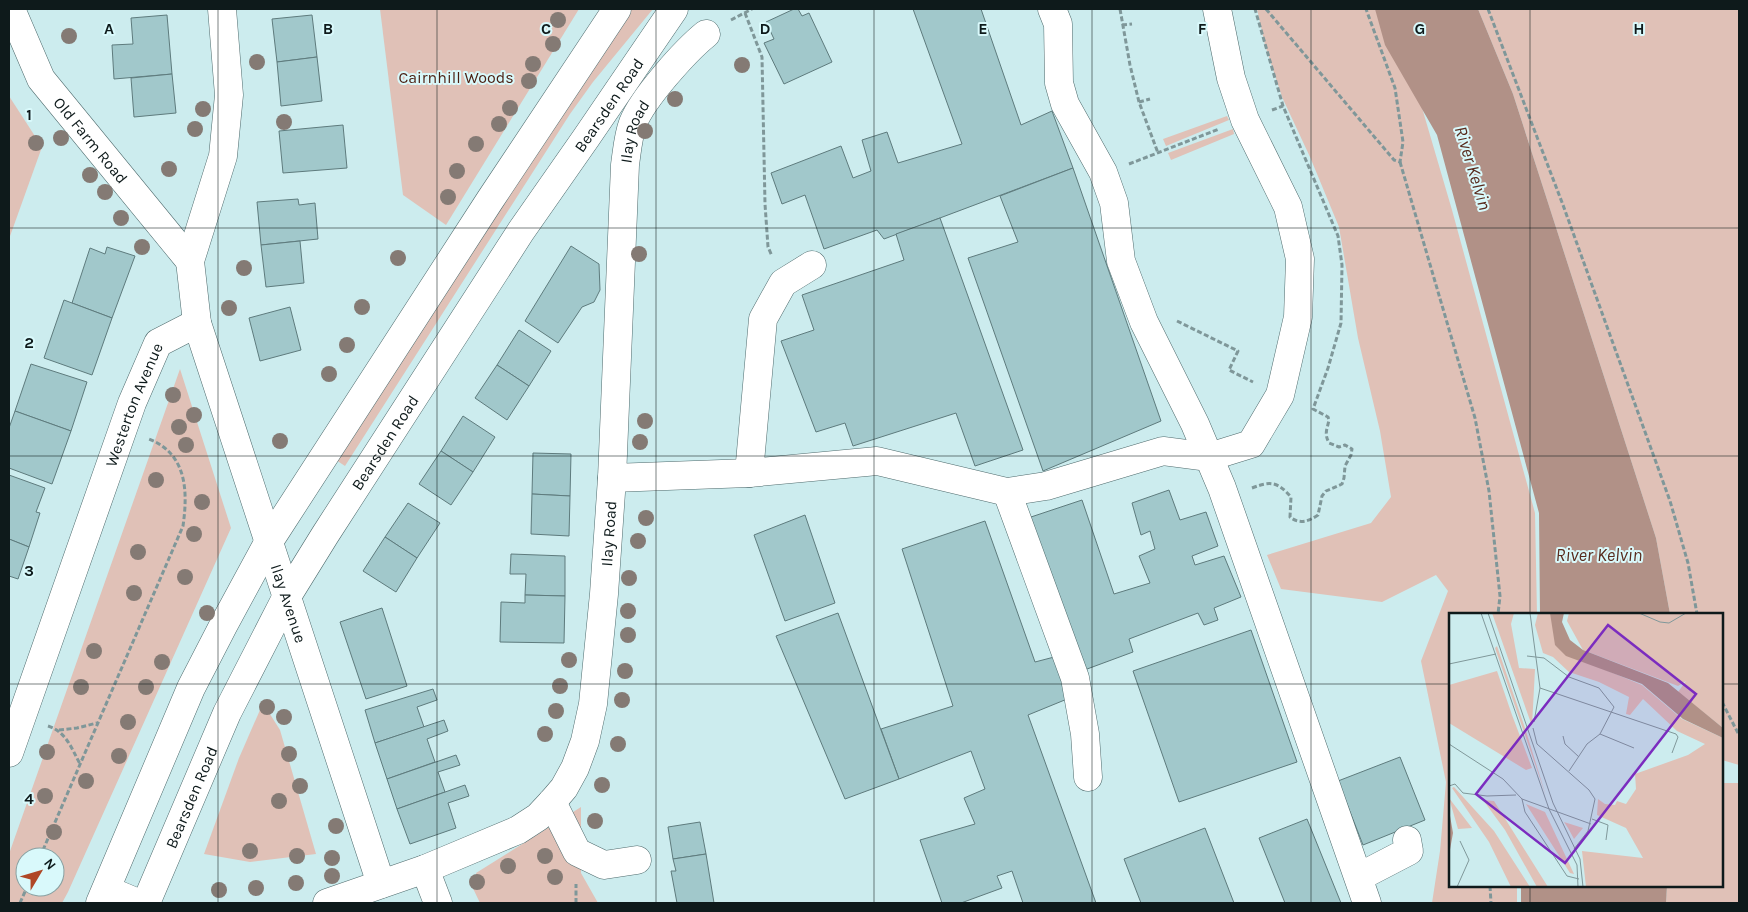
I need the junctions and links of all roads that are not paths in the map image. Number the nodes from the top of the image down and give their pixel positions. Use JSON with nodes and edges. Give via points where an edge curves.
{"nodes":[{"id":1,"x":11,"y":9,"type":"edge"},
{"id":2,"x":222,"y":9,"type":"edge"},
{"id":3,"x":617,"y":9,"type":"edge"},
{"id":4,"x":674,"y":9,"type":"edge"},
{"id":5,"x":1052,"y":9,"type":"edge"},
{"id":6,"x":1217,"y":9,"type":"edge"},
{"id":7,"x":715,"y":29,"type":"road end"},
{"id":8,"x":190,"y":261,"type":"junction"},
{"id":9,"x":812,"y":265,"type":"dead end"},
{"id":10,"x":196,"y":323,"type":"junction"},
{"id":11,"x":1209,"y":457,"type":"junction"},
{"id":12,"x":749,"y":473,"type":"junction"},
{"id":13,"x":612,"y":478,"type":"junction"},
{"id":14,"x":1007,"y":492,"type":"junction"},
{"id":15,"x":268,"y":543,"type":"junction"},
{"id":16,"x":286,"y":598,"type":"junction"},
{"id":17,"x":9,"y":752,"type":"edge"},
{"id":18,"x":1088,"y":777,"type":"dead end"},
{"id":19,"x":552,"y":802,"type":"junction"},
{"id":20,"x":1407,"y":840,"type":"dead end"},
{"id":21,"x":637,"y":860,"type":"dead end"},
{"id":22,"x":425,"y":869,"type":"junction"},
{"id":23,"x":1359,"y":877,"type":"junction"},
{"id":24,"x":381,"y":884,"type":"junction"},
{"id":25,"x":104,"y":897,"type":"edge"},
{"id":26,"x":138,"y":903,"type":"edge"},
{"id":27,"x":146,"y":903,"type":"edge"},
{"id":28,"x":328,"y":903,"type":"edge"},
{"id":29,"x":438,"y":903,"type":"edge"},
{"id":30,"x":1367,"y":903,"type":"edge"}],
"edges":[{"from":1,"to":8,"type":"street","name":"Old Farm Road","via":[[41,79]]},
{"from":2,"to":8,"type":"street","via":[[229,95],[223,156]]},
{"from":3,"to":15,"type":"street"},
{"from":4,"to":16,"type":"street","name":"Bearsden Road","via":[[520,231]]},
{"from":5,"to":11,"type":"street","via":[[1058,24],[1059,83],[1065,104],[1103,172],[1114,204],[1121,261],[1130,287]]},
{"from":6,"to":11,"type":"street","via":[[1231,78],[1246,120],[1288,207],[1300,259],[1298,318],[1280,395],[1251,444]]},
{"from":7,"to":13,"type":"street","name":"Ilay Road","via":[[693,45],[650,96],[633,122],[628,140]]},
{"from":8,"to":10,"type":"street"},
{"from":9,"to":12,"type":"street","via":[[783,283],[763,319]]},
{"from":10,"to":15,"type":"street","name":"Ilay Avenue"},
{"from":10,"to":17,"type":"street","name":"Westerton Avenue","via":[[158,343],[123,429]]},
{"from":11,"to":14,"type":"street","via":[[1163,451],[1046,486]]},
{"from":11,"to":23,"type":"street"},
{"from":12,"to":13,"type":"street"},
{"from":12,"to":14,"type":"street","via":[[877,461]]},
{"from":13,"to":19,"type":"street","name":"Ilay Road","via":[[593,704],[575,768]]},
{"from":14,"to":18,"type":"street","via":[[1075,678],[1085,734]]},
{"from":15,"to":16,"type":"street","name":"Ilay Avenue"},
{"from":15,"to":25,"type":"street","via":[[191,688]]},
{"from":16,"to":24,"type":"street","name":"Ilay Avenue"},
{"from":16,"to":27,"type":"street","name":"Bearsden Road","via":[[227,713]]},
{"from":19,"to":21,"type":"street","via":[[577,852],[604,865]]},
{"from":19,"to":22,"type":"street","name":"Ilay Road","via":[[518,830]]},
{"from":20,"to":23,"type":"street","via":[[1409,851]]},
{"from":22,"to":24,"type":"street","name":"Ilay Road"},
{"from":22,"to":29,"type":"street"},
{"from":23,"to":30,"type":"street"},
{"from":24,"to":28,"type":"street","name":"Ilay Road"},
{"from":25,"to":26,"type":"street"}]}
